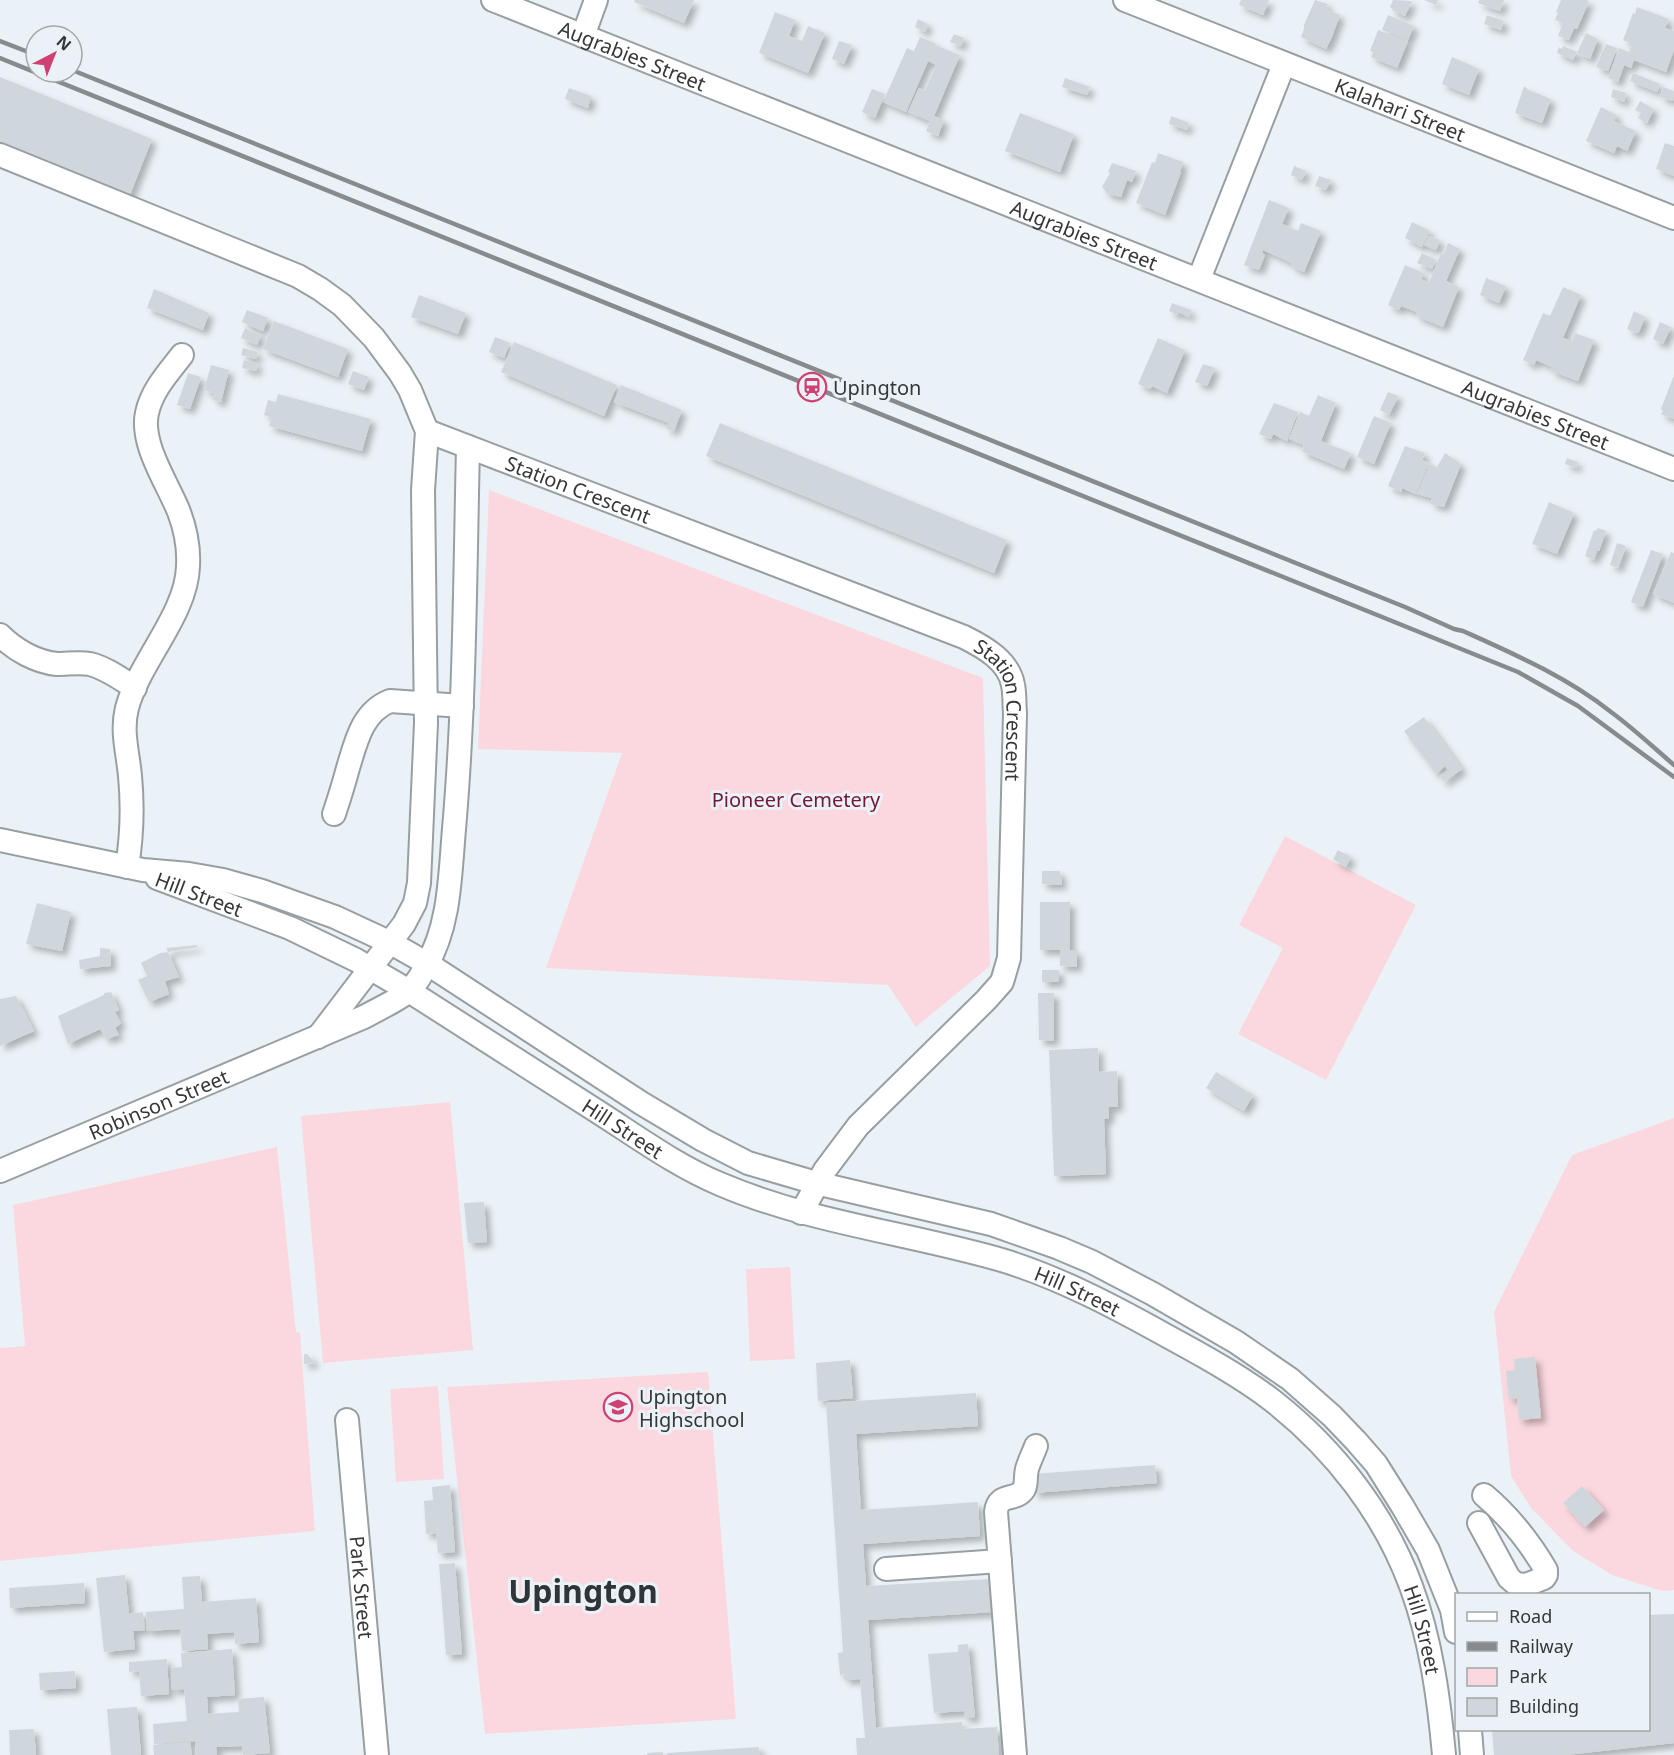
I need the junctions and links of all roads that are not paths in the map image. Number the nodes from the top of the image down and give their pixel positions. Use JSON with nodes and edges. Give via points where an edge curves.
{"nodes":[{"id":1,"x":493,"y":0,"type":"edge"},
{"id":2,"x":596,"y":0,"type":"edge"},
{"id":3,"x":1125,"y":0,"type":"edge"},
{"id":4,"x":583,"y":36,"type":"junction"},
{"id":5,"x":1284,"y":64,"type":"junction"},
{"id":6,"x":0,"y":155,"type":"edge"},
{"id":7,"x":1674,"y":218,"type":"edge"},
{"id":8,"x":1199,"y":279,"type":"junction"},
{"id":9,"x":182,"y":355,"type":"dead end"},
{"id":10,"x":427,"y":431,"type":"junction"},
{"id":11,"x":468,"y":447,"type":"junction"},
{"id":12,"x":1674,"y":469,"type":"edge"},
{"id":13,"x":0,"y":635,"type":"edge"},
{"id":14,"x":135,"y":688,"type":"junction"},
{"id":15,"x":426,"y":702,"type":"junction"},
{"id":16,"x":462,"y":706,"type":"junction"},
{"id":17,"x":334,"y":814,"type":"dead end"},
{"id":18,"x":0,"y":840,"type":"edge"},
{"id":19,"x":135,"y":868,"type":"junction"},
{"id":20,"x":391,"y":943,"type":"junction"},
{"id":21,"x":428,"y":964,"type":"junction"},
{"id":22,"x":370,"y":968,"type":"junction"},
{"id":23,"x":410,"y":991,"type":"junction"},
{"id":24,"x":318,"y":1037,"type":"junction"},
{"id":25,"x":0,"y":1171,"type":"edge"},
{"id":26,"x":816,"y":1183,"type":"junction"},
{"id":27,"x":801,"y":1213,"type":"junction"},
{"id":28,"x":347,"y":1420,"type":"dead end"},
{"id":29,"x":1036,"y":1446,"type":"dead end"},
{"id":30,"x":1484,"y":1495,"type":"dead end"},
{"id":31,"x":1479,"y":1523,"type":"dead end"},
{"id":32,"x":1000,"y":1561,"type":"junction"},
{"id":33,"x":886,"y":1569,"type":"dead end"},
{"id":34,"x":1455,"y":1626,"type":"edge"},
{"id":35,"x":1470,"y":1731,"type":"edge"},
{"id":36,"x":377,"y":1755,"type":"edge"},
{"id":37,"x":1015,"y":1755,"type":"edge"},
{"id":38,"x":1444,"y":1755,"type":"edge"},
{"id":39,"x":1472,"y":1755,"type":"edge"}],
"edges":[{"from":1,"to":4,"type":"street","name":"Augrabies Street"},
{"from":2,"to":4,"type":"street"},
{"from":3,"to":5,"type":"street","name":"Kalahari Street"},
{"from":4,"to":8,"type":"street","name":"Augrabies Street"},
{"from":5,"to":7,"type":"street","name":"Kalahari Street"},
{"from":5,"to":8,"type":"street"},
{"from":6,"to":10,"type":"street","via":[[298,276],[320,289],[374,338],[410,390]]},
{"from":8,"to":12,"type":"street","name":"Augrabies Street"},
{"from":9,"to":14,"type":"street","via":[[156,390],[147,411],[146,430],[179,514],[188,567],[182,596]]},
{"from":10,"to":11,"type":"street","name":"Station Crescent"},
{"from":10,"to":15,"type":"street","via":[[423,490]]},
{"from":11,"to":16,"type":"street"},
{"from":11,"to":26,"type":"street","name":"Station Crescent","via":[[964,637],[997,658],[1011,677],[1015,713],[1012,874],[1005,976],[986,1000],[867,1115]]},
{"from":13,"to":14,"type":"street","via":[[30,657],[59,664],[91,664]]},
{"from":14,"to":19,"type":"street","via":[[127,706],[124,730]]},
{"from":15,"to":16,"type":"street"},
{"from":15,"to":17,"type":"street","via":[[390,701],[374,710],[357,737]]},
{"from":15,"to":20,"type":"street","via":[[419,882],[415,903]]},
{"from":16,"to":21,"type":"street","via":[[447,897],[443,925]]},
{"from":18,"to":19,"type":"street"},
{"from":19,"to":20,"type":"street","name":"Hill Street","via":[[223,880],[262,891]]},
{"from":19,"to":22,"type":"street","name":"Hill Street","via":[[290,928]]},
{"from":20,"to":21,"type":"street","name":"Hill Street"},
{"from":20,"to":22,"type":"street"},
{"from":21,"to":23,"type":"street"},
{"from":21,"to":26,"type":"street","name":"Hill Street","via":[[702,1140],[748,1163]]},
{"from":22,"to":23,"type":"street","name":"Hill Street"},
{"from":22,"to":24,"type":"street"},
{"from":23,"to":24,"type":"street","name":"Robinson Street"},
{"from":23,"to":27,"type":"street","name":"Hill Street","via":[[670,1157],[718,1183]]},
{"from":24,"to":25,"type":"street","name":"Robinson Street"},
{"from":26,"to":27,"type":"street","name":"Station Crescent"},
{"from":26,"to":34,"type":"street","name":"Hill Street","via":[[991,1224],[1059,1248],[1153,1294],[1236,1342],[1332,1416],[1376,1464],[1428,1550]]},
{"from":27,"to":38,"type":"street","name":"Hill Street","via":[[1044,1274],[1203,1355],[1272,1400],[1337,1461],[1377,1517],[1399,1557],[1423,1626]]},
{"from":28,"to":36,"type":"street","name":"Park Street"},
{"from":29,"to":32,"type":"street","via":[[1023,1489],[997,1505]]},
{"from":30,"to":31,"type":"street","via":[[1521,1532],[1546,1570],[1544,1578],[1526,1585],[1516,1584]]},
{"from":32,"to":33,"type":"street"},
{"from":32,"to":37,"type":"street"},
{"from":35,"to":39,"type":"street"}]}
